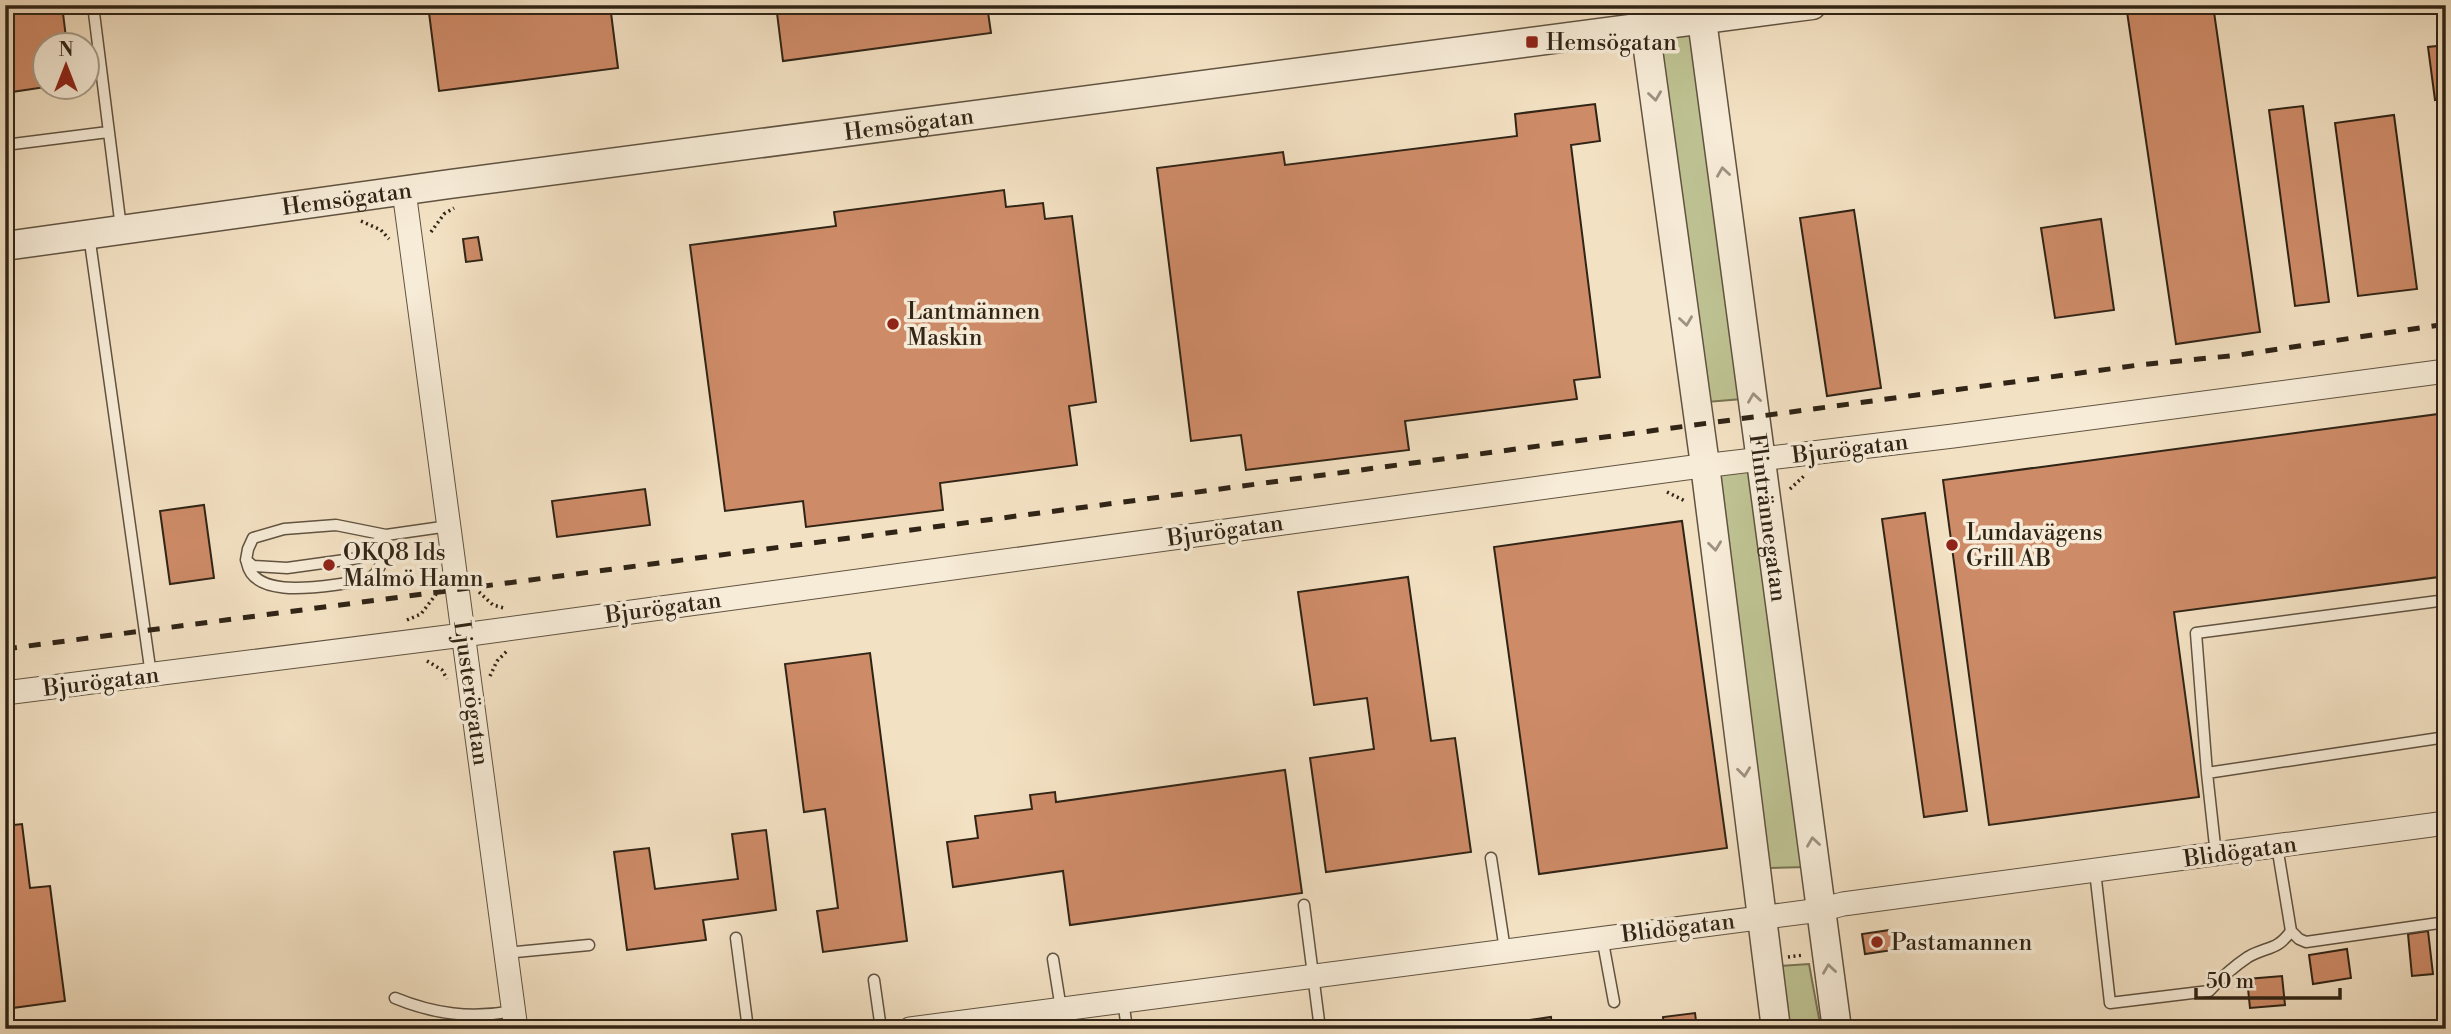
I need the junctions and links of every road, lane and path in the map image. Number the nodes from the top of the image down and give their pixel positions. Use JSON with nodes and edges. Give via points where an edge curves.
{"nodes":[{"id":1,"x":93,"y":5,"type":"edge"},
{"id":2,"x":1812,"y":5,"type":"edge"},
{"id":3,"x":1701,"y":13,"type":"edge"},
{"id":4,"x":1644,"y":17,"type":"edge"},
{"id":5,"x":108,"y":132,"type":"junction"},
{"id":6,"x":5,"y":145,"type":"edge"},
{"id":7,"x":404,"y":191,"type":"junction"},
{"id":8,"x":467,"y":206,"type":"dead end"},
{"id":9,"x":349,"y":220,"type":"dead end"},
{"id":10,"x":121,"y":228,"type":"junction"},
{"id":11,"x":89,"y":235,"type":"junction"},
{"id":12,"x":428,"y":243,"type":"dead end"},
{"id":13,"x":5,"y":246,"type":"edge"},
{"id":14,"x":393,"y":248,"type":"dead end"},
{"id":15,"x":2446,"y":371,"type":"edge"},
{"id":16,"x":1762,"y":459,"type":"junction"},
{"id":17,"x":1705,"y":465,"type":"junction"},
{"id":18,"x":449,"y":526,"type":"junction"},
{"id":19,"x":386,"y":535,"type":"junction"},
{"id":20,"x":246,"y":560,"type":"junction"},
{"id":21,"x":476,"y":587,"type":"dead end"},
{"id":22,"x":437,"y":592,"type":"dead end"},
{"id":23,"x":2446,"y":600,"type":"edge"},
{"id":24,"x":404,"y":622,"type":"dead end"},
{"id":25,"x":524,"y":626,"type":"junction"},
{"id":26,"x":463,"y":635,"type":"junction"},
{"id":27,"x":418,"y":659,"type":"dead end"},
{"id":28,"x":150,"y":675,"type":"junction"},
{"id":29,"x":449,"y":682,"type":"dead end"},
{"id":30,"x":490,"y":685,"type":"dead end"},
{"id":31,"x":5,"y":694,"type":"edge"},
{"id":32,"x":2446,"y":737,"type":"edge"},
{"id":33,"x":2207,"y":773,"type":"junction"},
{"id":34,"x":2446,"y":823,"type":"edge"},
{"id":35,"x":2277,"y":846,"type":"junction"},
{"id":36,"x":2216,"y":855,"type":"junction"},
{"id":37,"x":1491,"y":858,"type":"dead end"},
{"id":38,"x":2095,"y":871,"type":"junction"},
{"id":39,"x":1304,"y":905,"type":"dead end"},
{"id":40,"x":1820,"y":909,"type":"junction"},
{"id":41,"x":1763,"y":917,"type":"junction"},
{"id":42,"x":2446,"y":922,"type":"edge"},
{"id":43,"x":2291,"y":931,"type":"junction"},
{"id":44,"x":1602,"y":937,"type":"junction"},
{"id":45,"x":736,"y":938,"type":"dead end"},
{"id":46,"x":589,"y":945,"type":"dead end"},
{"id":47,"x":1504,"y":950,"type":"junction"},
{"id":48,"x":1827,"y":952,"type":"junction"},
{"id":49,"x":506,"y":953,"type":"junction"},
{"id":50,"x":1053,"y":959,"type":"dead end"},
{"id":51,"x":1769,"y":959,"type":"junction"},
{"id":52,"x":1313,"y":975,"type":"junction"},
{"id":53,"x":874,"y":980,"type":"dead end"},
{"id":54,"x":395,"y":998,"type":"dead end"},
{"id":55,"x":1123,"y":1000,"type":"junction"},
{"id":56,"x":1614,"y":1002,"type":"dead end"},
{"id":57,"x":1061,"y":1009,"type":"junction"},
{"id":58,"x":515,"y":1020,"type":"edge"},
{"id":59,"x":1007,"y":1023,"type":"edge"},
{"id":60,"x":748,"y":1029,"type":"edge"},
{"id":61,"x":881,"y":1029,"type":"edge"},
{"id":62,"x":910,"y":1029,"type":"edge"},
{"id":63,"x":1127,"y":1029,"type":"edge"},
{"id":64,"x":1320,"y":1029,"type":"edge"},
{"id":65,"x":1776,"y":1029,"type":"edge"},
{"id":66,"x":1837,"y":1029,"type":"edge"}],
"edges":[{"from":1,"to":5,"type":"lane"},
{"from":2,"to":3,"type":"street","name":"Hemsögatan"},
{"from":3,"to":4,"type":"street","name":"Hemsögatan"},
{"from":16,"to":3,"type":"street","name":"Flintrännegatan","one_way":true},
{"from":4,"to":7,"type":"street","name":"Hemsögatan"},
{"from":4,"to":17,"type":"street","one_way":true},
{"from":5,"to":6,"type":"lane"},
{"from":5,"to":10,"type":"lane"},
{"from":7,"to":10,"type":"street","name":"Hemsögatan"},
{"from":7,"to":18,"type":"street","name":"Ljusterögatan"},
{"from":8,"to":12,"type":"path","via":[[444,214]]},
{"from":9,"to":14,"type":"path","via":[[381,230]]},
{"from":10,"to":11,"type":"street","name":"Hemsögatan"},
{"from":11,"to":13,"type":"street","name":"Hemsögatan"},
{"from":11,"to":28,"type":"lane"},
{"from":15,"to":16,"type":"street","name":"Bjurögatan"},
{"from":16,"to":17,"type":"street","name":"Bjurögatan"},
{"from":40,"to":16,"type":"street","name":"Flintrännegatan","one_way":true},
{"from":17,"to":25,"type":"street","name":"Bjurögatan"},
{"from":17,"to":41,"type":"street","one_way":true},
{"from":18,"to":19,"type":"lane"},
{"from":18,"to":26,"type":"street","name":"Ljusterögatan"},
{"from":19,"to":20,"type":"lane","via":[[359,558],[287,568],[253,566]]},
{"from":19,"to":20,"type":"lane","via":[[336,526],[284,529],[253,538]]},
{"from":19,"to":20,"type":"lane","via":[[381,566],[369,579],[308,589],[279,587],[258,580]]},
{"from":21,"to":25,"type":"path","via":[[493,606],[520,608]]},
{"from":22,"to":24,"type":"path","via":[[421,614]]},
{"from":23,"to":33,"type":"lane","via":[[2196,633]]},
{"from":25,"to":26,"type":"street","name":"Bjurögatan"},
{"from":25,"to":30,"type":"path","via":[[527,643],[497,661]]},
{"from":26,"to":28,"type":"street","name":"Bjurögatan"},
{"from":26,"to":49,"type":"street","name":"Ljusterögatan"},
{"from":27,"to":29,"type":"path","via":[[442,670]]},
{"from":28,"to":31,"type":"street","name":"Bjurögatan"},
{"from":32,"to":33,"type":"lane"},
{"from":33,"to":36,"type":"lane"},
{"from":34,"to":35,"type":"street","name":"Blidögatan"},
{"from":35,"to":36,"type":"street","name":"Blidögatan"},
{"from":35,"to":43,"type":"lane"},
{"from":36,"to":38,"type":"street","name":"Blidögatan"},
{"from":37,"to":47,"type":"lane"},
{"from":38,"to":40,"type":"street","name":"Blidögatan"},
{"from":38,"to":43,"type":"lane","via":[[2110,1003],[2209,991],[2225,972],[2282,943]]},
{"from":39,"to":52,"type":"lane"},
{"from":40,"to":41,"type":"street","name":"Blidögatan"},
{"from":40,"to":48,"type":"street","name":"Flintrännegatan"},
{"from":41,"to":44,"type":"street","name":"Blidögatan"},
{"from":41,"to":51,"type":"street"},
{"from":42,"to":43,"type":"lane","via":[[2306,942]]},
{"from":44,"to":47,"type":"street","name":"Blidögatan"},
{"from":44,"to":56,"type":"lane"},
{"from":45,"to":60,"type":"lane"},
{"from":46,"to":49,"type":"lane"},
{"from":47,"to":52,"type":"street","name":"Blidögatan"},
{"from":48,"to":51,"type":"path"},
{"from":66,"to":48,"type":"street","name":"Flintrännegatan","one_way":true},
{"from":49,"to":58,"type":"street","name":"Ljusterögatan"},
{"from":50,"to":57,"type":"lane"},
{"from":51,"to":65,"type":"street"},
{"from":52,"to":55,"type":"street","name":"Blidögatan"},
{"from":52,"to":64,"type":"lane"},
{"from":53,"to":61,"type":"lane"},
{"from":54,"to":58,"type":"lane","via":[[450,1015]]},
{"from":55,"to":57,"type":"street","name":"Blidögatan"},
{"from":55,"to":63,"type":"lane"},
{"from":57,"to":59,"type":"street","name":"Blidögatan"},
{"from":59,"to":62,"type":"street","name":"Blidögatan"}]}
